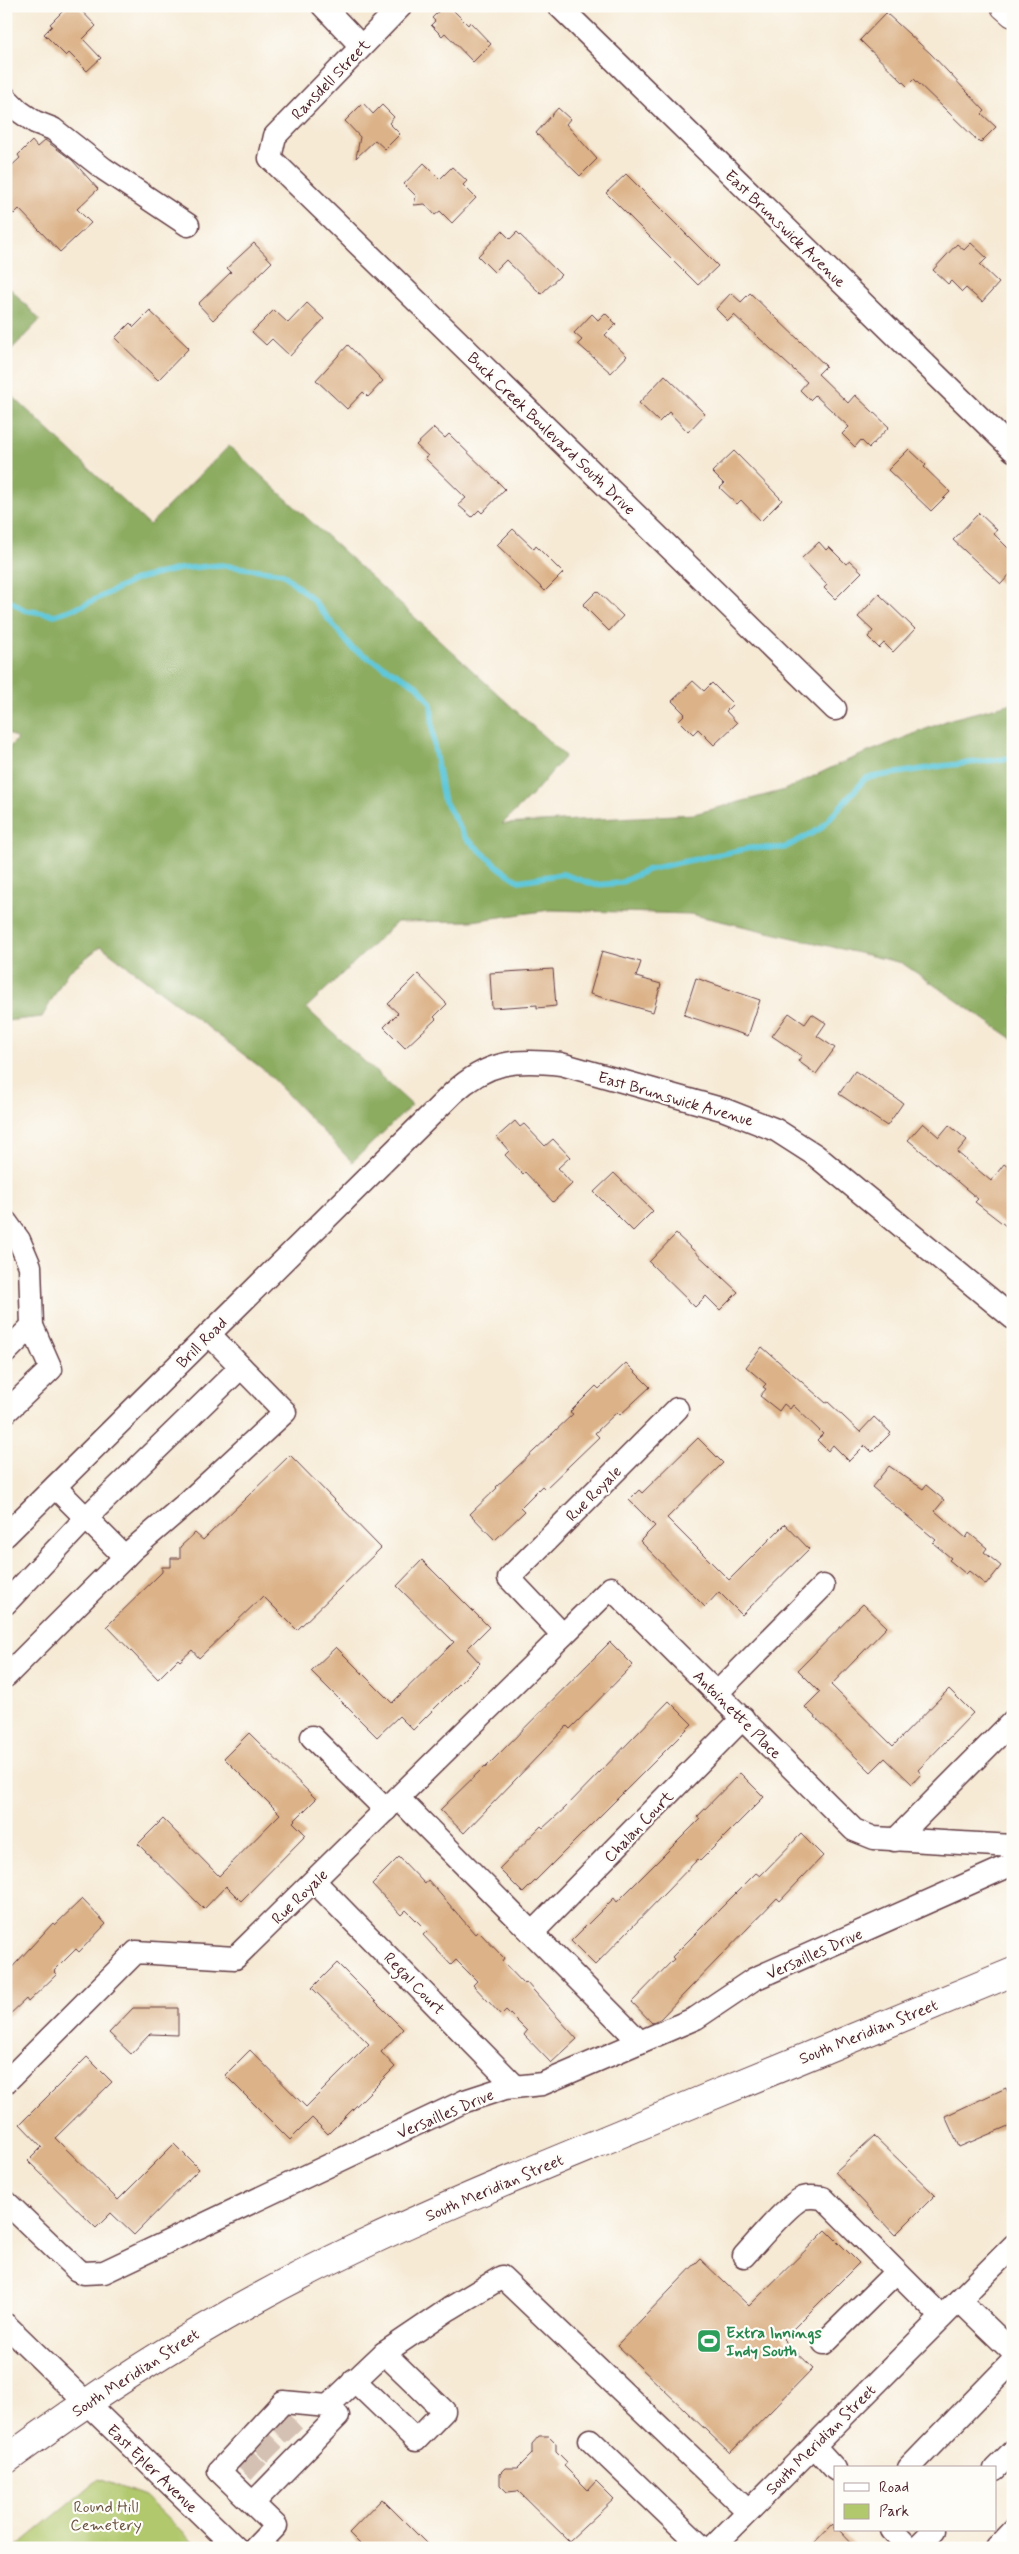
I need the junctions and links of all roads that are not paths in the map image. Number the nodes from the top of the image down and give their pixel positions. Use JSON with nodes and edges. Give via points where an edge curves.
{"nodes":[{"id":1,"x":323,"y":6,"type":"edge"},
{"id":2,"x":401,"y":6,"type":"edge"},
{"id":3,"x":559,"y":6,"type":"edge"},
{"id":4,"x":1005,"y":6,"type":"edge"},
{"id":5,"x":1013,"y":13,"type":"edge"},
{"id":6,"x":361,"y":46,"type":"junction"},
{"id":7,"x":6,"y":98,"type":"edge"},
{"id":8,"x":270,"y":158,"type":"joint"},
{"id":9,"x":188,"y":225,"type":"dead end"},
{"id":10,"x":1013,"y":450,"type":"edge"},
{"id":11,"x":835,"y":709,"type":"dead end"},
{"id":12,"x":396,"y":1149,"type":"joint"},
{"id":13,"x":6,"y":1222,"type":"edge"},
{"id":14,"x":1013,"y":1318,"type":"edge"},
{"id":15,"x":32,"y":1326,"type":"junction"},
{"id":16,"x":209,"y":1334,"type":"junction"},
{"id":17,"x":6,"y":1352,"type":"edge"},
{"id":18,"x":241,"y":1367,"type":"junction"},
{"id":19,"x":677,"y":1409,"type":"dead end"},
{"id":20,"x":6,"y":1412,"type":"edge"},
{"id":21,"x":55,"y":1487,"type":"junction"},
{"id":22,"x":86,"y":1518,"type":"junction"},
{"id":23,"x":6,"y":1536,"type":"edge"},
{"id":24,"x":125,"y":1557,"type":"junction"},
{"id":25,"x":823,"y":1586,"type":"dead end"},
{"id":26,"x":6,"y":1603,"type":"edge"},
{"id":27,"x":563,"y":1635,"type":"junction"},
{"id":28,"x":6,"y":1676,"type":"edge"},
{"id":29,"x":717,"y":1693,"type":"junction"},
{"id":30,"x":743,"y":1718,"type":"junction"},
{"id":31,"x":1013,"y":1721,"type":"edge"},
{"id":32,"x":312,"y":1737,"type":"dead end"},
{"id":33,"x":392,"y":1804,"type":"junction"},
{"id":34,"x":895,"y":1840,"type":"junction"},
{"id":35,"x":1013,"y":1846,"type":"edge"},
{"id":36,"x":1013,"y":1864,"type":"edge"},
{"id":37,"x":314,"y":1881,"type":"junction"},
{"id":38,"x":532,"y":1933,"type":"junction"},
{"id":39,"x":1013,"y":1972,"type":"edge"},
{"id":40,"x":640,"y":2042,"type":"junction"},
{"id":41,"x":6,"y":2082,"type":"edge"},
{"id":42,"x":515,"y":2086,"type":"junction"},
{"id":43,"x":6,"y":2202,"type":"edge"},
{"id":44,"x":1013,"y":2246,"type":"edge"},
{"id":45,"x":744,"y":2256,"type":"dead end"},
{"id":46,"x":896,"y":2272,"type":"junction"},
{"id":47,"x":959,"y":2300,"type":"junction"},
{"id":48,"x":942,"y":2317,"type":"junction"},
{"id":49,"x":6,"y":2325,"type":"edge"},
{"id":50,"x":824,"y":2343,"type":"dead end"},
{"id":51,"x":384,"y":2352,"type":"junction"},
{"id":52,"x":1013,"y":2352,"type":"edge"},
{"id":53,"x":1013,"y":2360,"type":"edge"},
{"id":54,"x":354,"y":2380,"type":"junction"},
{"id":55,"x":86,"y":2403,"type":"junction"},
{"id":56,"x":328,"y":2406,"type":"junction"},
{"id":57,"x":288,"y":2430,"type":"junction"},
{"id":58,"x":590,"y":2440,"type":"dead end"},
{"id":59,"x":814,"y":2446,"type":"junction"},
{"id":60,"x":269,"y":2449,"type":"junction"},
{"id":61,"x":1013,"y":2451,"type":"edge"},
{"id":62,"x":6,"y":2460,"type":"edge"},
{"id":63,"x":253,"y":2466,"type":"junction"},
{"id":64,"x":911,"y":2466,"type":"edge"},
{"id":65,"x":834,"y":2468,"type":"edge"},
{"id":66,"x":996,"y":2468,"type":"edge"},
{"id":67,"x":253,"y":2503,"type":"junction"},
{"id":68,"x":748,"y":2511,"type":"junction"},
{"id":69,"x":1013,"y":2531,"type":"edge"},
{"id":70,"x":894,"y":2532,"type":"edge"},
{"id":71,"x":932,"y":2532,"type":"edge"},
{"id":72,"x":236,"y":2548,"type":"edge"},
{"id":73,"x":255,"y":2548,"type":"edge"},
{"id":74,"x":704,"y":2548,"type":"edge"},
{"id":75,"x":712,"y":2548,"type":"edge"},
{"id":76,"x":909,"y":2548,"type":"edge"},
{"id":77,"x":916,"y":2548,"type":"edge"},
{"id":78,"x":997,"y":2548,"type":"edge"}],
"edges":[{"from":1,"to":6,"type":"street"},
{"from":2,"to":6,"type":"street","name":"Ransdell Street"},
{"from":3,"to":10,"type":"street","name":"East Brunswick Avenue"},
{"from":4,"to":5,"type":"main road"},
{"from":6,"to":8,"type":"street","name":"Ransdell Street","via":[[275,136]]},
{"from":7,"to":9,"type":"street","via":[[19,111],[53,129],[104,169]]},
{"from":8,"to":11,"type":"street","name":"Buck Creek Boulevard South Drive"},
{"from":12,"to":14,"type":"street","name":"East Brunswick Avenue","via":[[475,1076],[499,1065],[516,1062],[561,1064],[726,1110],[776,1130],[815,1155]]},
{"from":12,"to":16,"type":"street","name":"Brill Road"},
{"from":13,"to":15,"type":"street","via":[[30,1266]]},
{"from":15,"to":17,"type":"street"},
{"from":15,"to":20,"type":"street","via":[[51,1369]]},
{"from":16,"to":18,"type":"street"},
{"from":16,"to":21,"type":"street","name":"Brill Road"},
{"from":18,"to":22,"type":"street"},
{"from":18,"to":24,"type":"street","via":[[285,1412]]},
{"from":19,"to":27,"type":"street","name":"Rue Royale","via":[[509,1578]]},
{"from":21,"to":22,"type":"street"},
{"from":21,"to":23,"type":"street","name":"Brill Road"},
{"from":22,"to":24,"type":"street"},
{"from":22,"to":26,"type":"street"},
{"from":24,"to":28,"type":"street"},
{"from":25,"to":29,"type":"street"},
{"from":27,"to":29,"type":"street","name":"Antoinette Place","via":[[611,1588]]},
{"from":27,"to":33,"type":"street","name":"Rue Royale"},
{"from":29,"to":30,"type":"street","name":"Antoinette Place"},
{"from":30,"to":34,"type":"street","name":"Antoinette Place","via":[[854,1830],[874,1838]]},
{"from":30,"to":38,"type":"street","name":"Chalan Court"},
{"from":31,"to":34,"type":"street"},
{"from":32,"to":33,"type":"street"},
{"from":33,"to":37,"type":"street","name":"Rue Royale"},
{"from":33,"to":38,"type":"street"},
{"from":34,"to":35,"type":"street","name":"Antoinette Place"},
{"from":36,"to":40,"type":"street","name":"Versailles Drive","via":[[754,1979],[696,2018]]},
{"from":37,"to":41,"type":"street","name":"Rue Royale","via":[[235,1958],[136,1952]]},
{"from":37,"to":42,"type":"street","name":"Regal Court"},
{"from":38,"to":40,"type":"street"},
{"from":39,"to":55,"type":"main road","name":"South Meridian Street","via":[[397,2228],[235,2310]]},
{"from":40,"to":42,"type":"street","name":"Versailles Drive","via":[[542,2084]]},
{"from":42,"to":43,"type":"street","name":"Versailles Drive","via":[[465,2101],[104,2272],[77,2270]]},
{"from":44,"to":47,"type":"street","name":"South Meridian Street"},
{"from":45,"to":46,"type":"street","via":[[792,2205],[814,2196],[823,2198]]},
{"from":46,"to":48,"type":"street"},
{"from":46,"to":50,"type":"street"},
{"from":47,"to":48,"type":"street","name":"South Meridian Street"},
{"from":47,"to":52,"type":"street"},
{"from":48,"to":59,"type":"street","name":"South Meridian Street"},
{"from":49,"to":55,"type":"street","name":"East Epler Avenue"},
{"from":51,"to":54,"type":"street"},
{"from":51,"to":54,"type":"street","via":[[444,2411],[416,2440]]},
{"from":51,"to":68,"type":"street","via":[[502,2277]]},
{"from":53,"to":64,"type":"street"},
{"from":54,"to":56,"type":"street"},
{"from":55,"to":62,"type":"main road","name":"South Meridian Street"},
{"from":55,"to":72,"type":"street","name":"East Epler Avenue"},
{"from":56,"to":57,"type":"street","via":[[338,2416]]},
{"from":56,"to":57,"type":"street","via":[[283,2402]]},
{"from":57,"to":60,"type":"street"},
{"from":57,"to":60,"type":"street"},
{"from":58,"to":74,"type":"street"},
{"from":59,"to":65,"type":"street"},
{"from":59,"to":68,"type":"street","name":"South Meridian Street"},
{"from":60,"to":63,"type":"street"},
{"from":60,"to":63,"type":"street"},
{"from":61,"to":66,"type":"street"},
{"from":63,"to":67,"type":"street"},
{"from":63,"to":67,"type":"street","via":[[219,2471]]},
{"from":67,"to":73,"type":"street","via":[[276,2526]]},
{"from":68,"to":75,"type":"street","name":"South Meridian Street"},
{"from":69,"to":78,"type":"street"},
{"from":70,"to":76,"type":"street"},
{"from":71,"to":77,"type":"street"}]}
